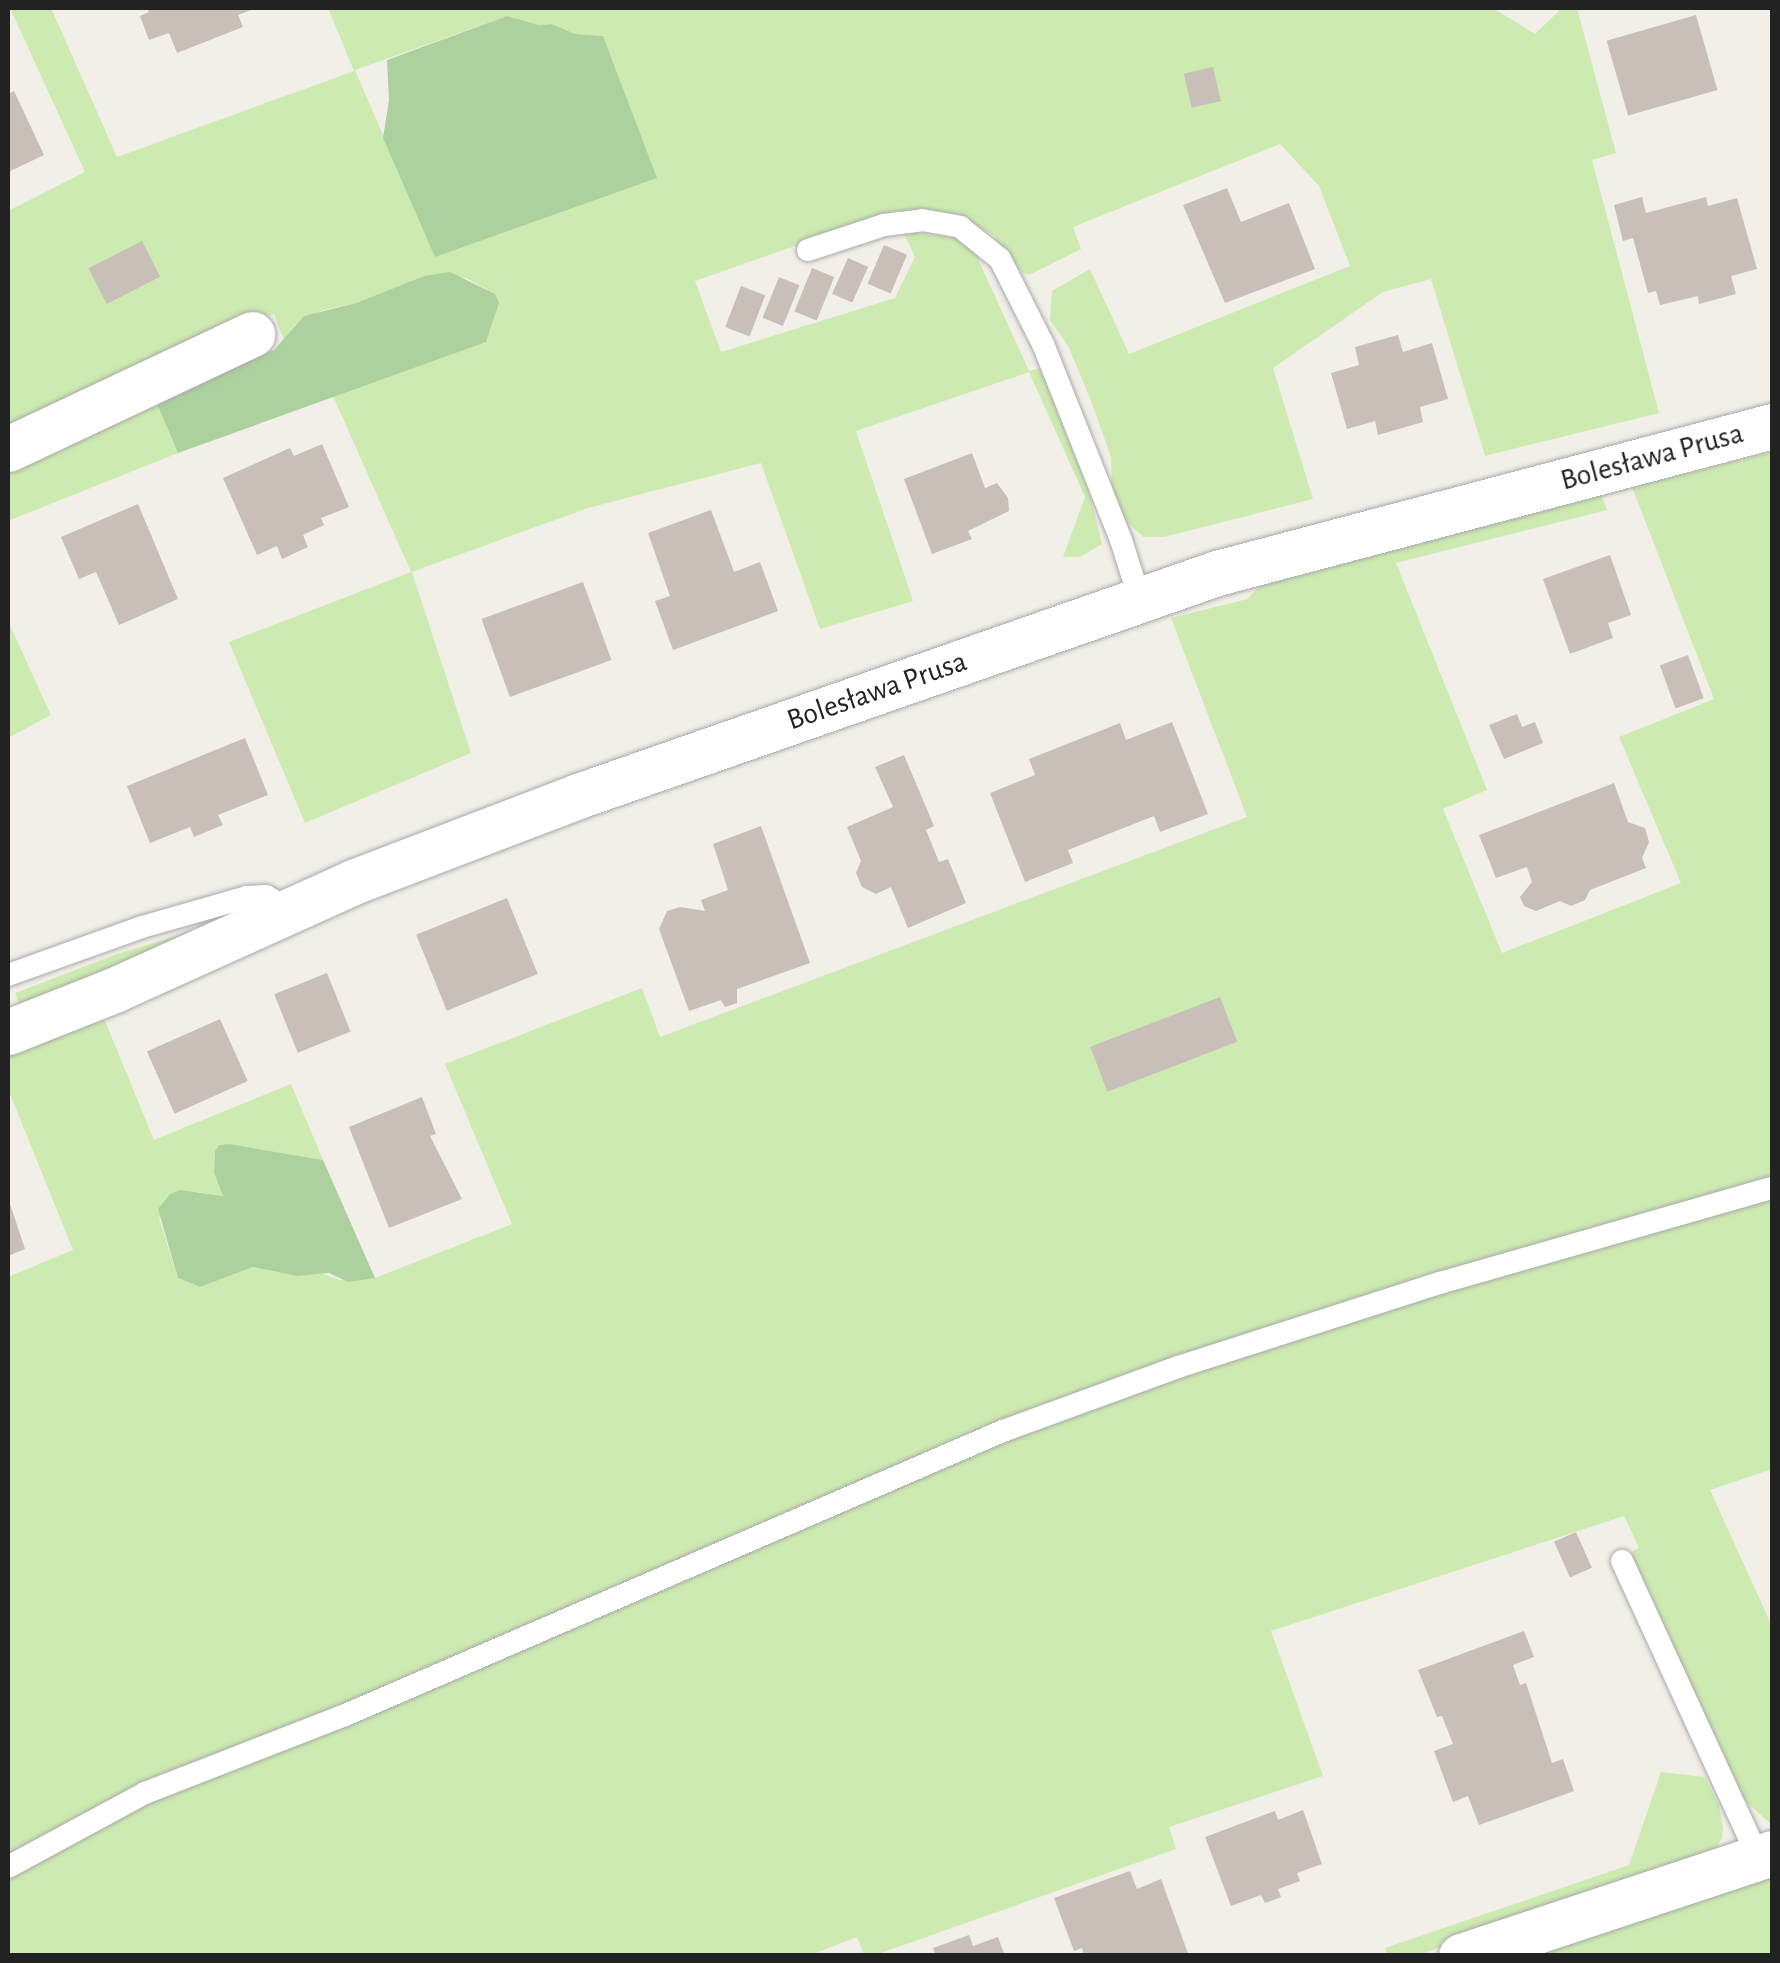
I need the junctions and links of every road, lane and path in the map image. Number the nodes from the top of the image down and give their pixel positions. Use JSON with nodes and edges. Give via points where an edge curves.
{"nodes":[{"id":1,"x":808,"y":250,"type":"dead end"},
{"id":2,"x":252,"y":334,"type":"dead end"},
{"id":3,"x":1772,"y":426,"type":"edge"},
{"id":4,"x":8,"y":448,"type":"edge"},
{"id":5,"x":1140,"y":600,"type":"junction"},
{"id":6,"x":289,"y":910,"type":"junction"},
{"id":7,"x":8,"y":975,"type":"edge"},
{"id":8,"x":8,"y":1032,"type":"edge"},
{"id":9,"x":1772,"y":1188,"type":"edge"},
{"id":10,"x":1622,"y":1561,"type":"dead end"},
{"id":11,"x":1765,"y":1855,"type":"edge"},
{"id":12,"x":8,"y":1866,"type":"edge"},
{"id":13,"x":1461,"y":1956,"type":"edge"}],
"edges":[{"from":1,"to":5,"type":"lane","via":[[922,220],[960,227],[1000,259],[1043,344]]},
{"from":2,"to":4,"type":"street"},
{"from":3,"to":5,"type":"street","name":"Bolesława Prusa","via":[[1274,556]]},
{"from":5,"to":6,"type":"street","name":"Bolesława Prusa","via":[[648,770]]},
{"from":6,"to":7,"type":"lane","via":[[266,896],[247,897],[142,926]]},
{"from":6,"to":8,"type":"street","name":"Bolesława Prusa"},
{"from":9,"to":12,"type":"lane","via":[[1404,1295],[1003,1431],[344,1716],[145,1793]]},
{"from":10,"to":11,"type":"lane"},
{"from":11,"to":13,"type":"street"}]}
